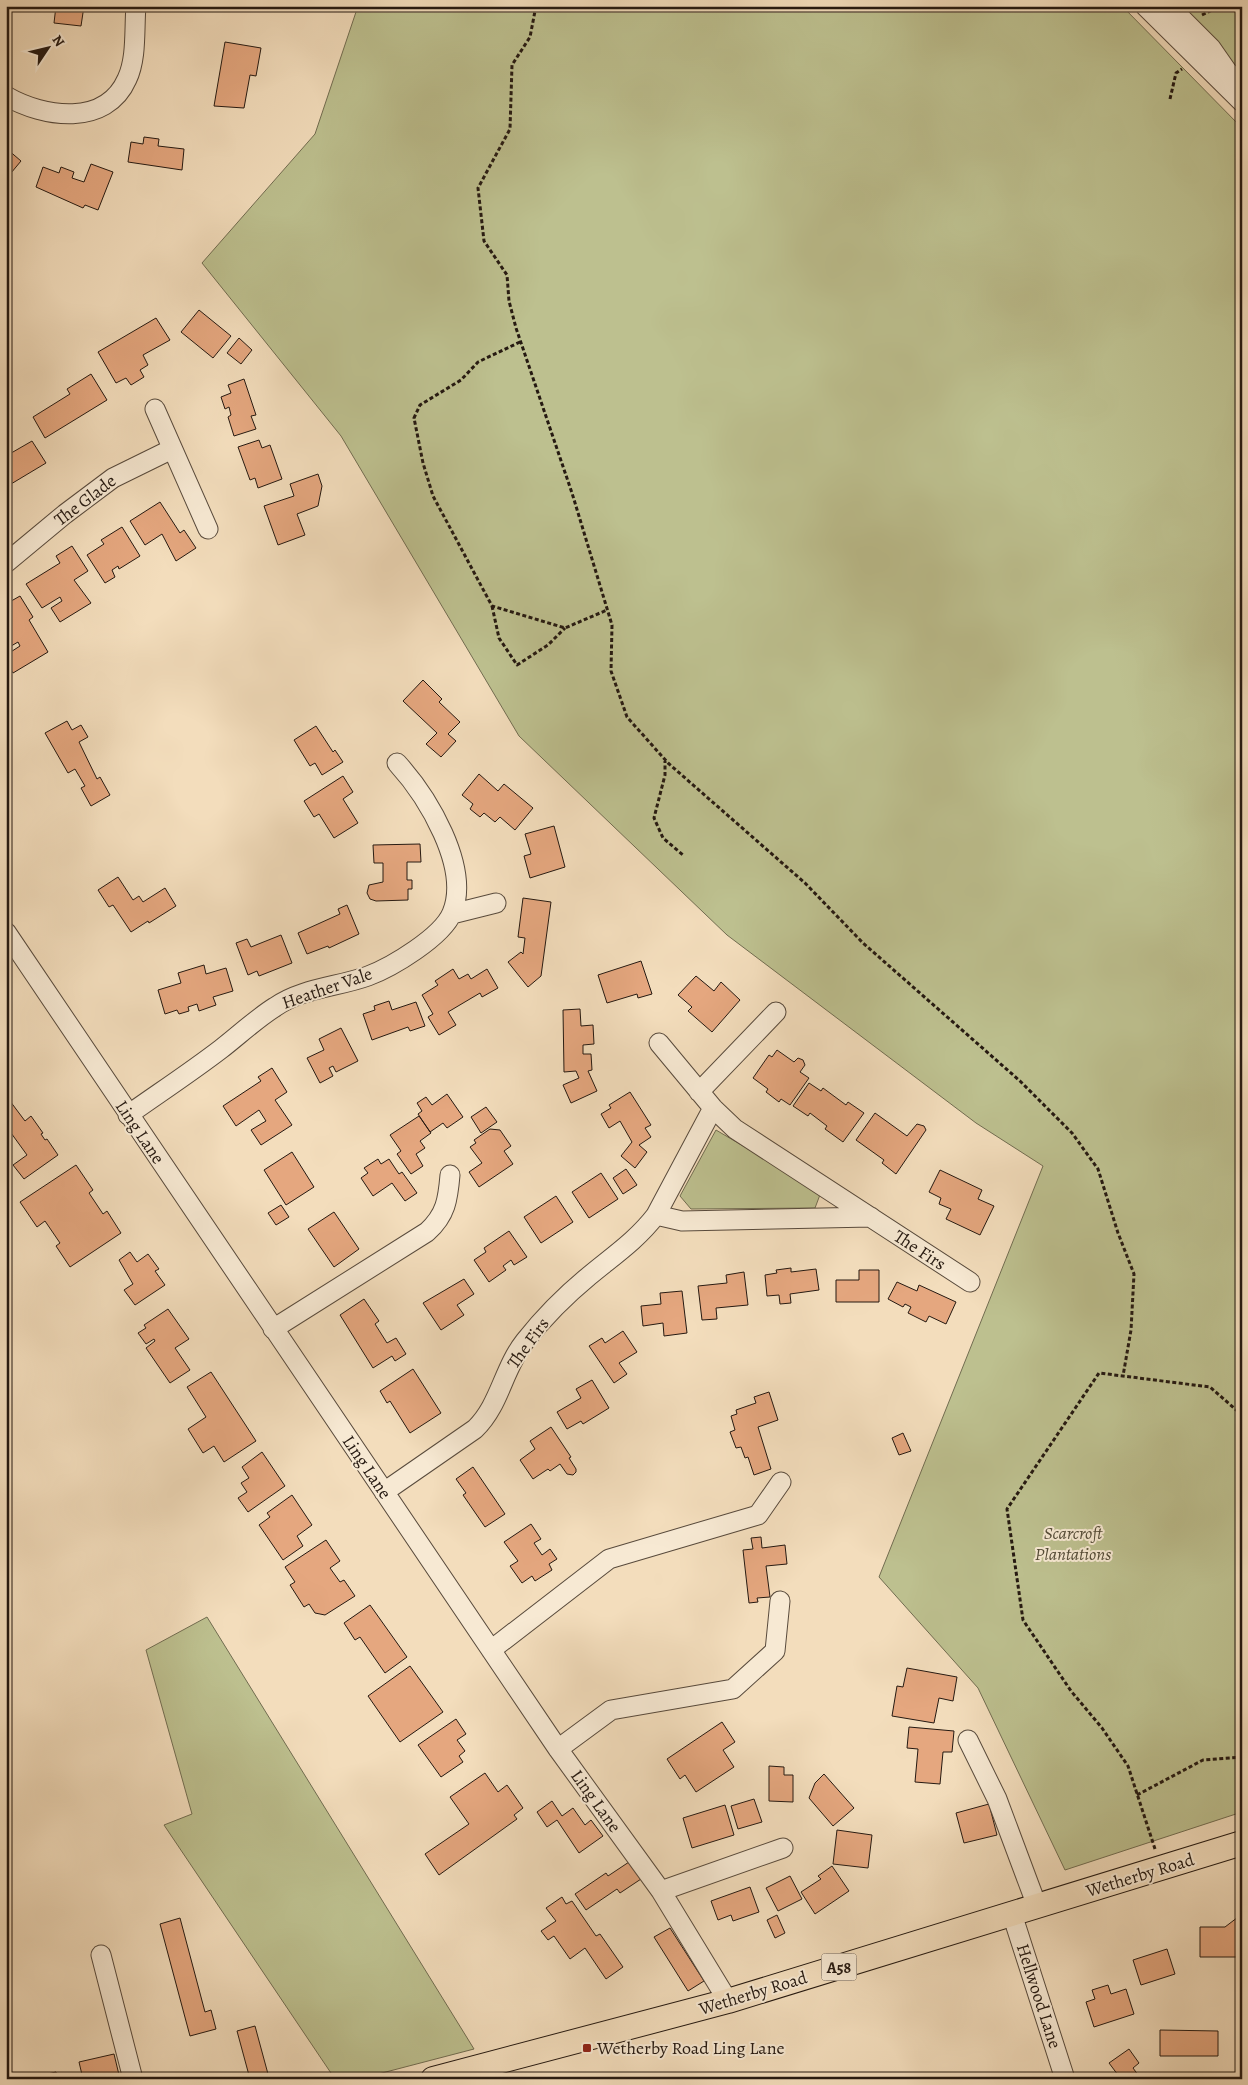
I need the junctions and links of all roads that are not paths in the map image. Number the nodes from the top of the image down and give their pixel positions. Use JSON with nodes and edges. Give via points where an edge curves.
{"nodes":[{"id":1,"x":136,"y":6,"type":"edge"},
{"id":2,"x":1145,"y":6,"type":"edge"},
{"id":3,"x":1169,"y":6,"type":"edge"},
{"id":4,"x":1242,"y":86,"type":"edge"},
{"id":5,"x":6,"y":96,"type":"edge"},
{"id":6,"x":1242,"y":102,"type":"edge"},
{"id":7,"x":155,"y":409,"type":"dead end"},
{"id":8,"x":172,"y":450,"type":"junction"},
{"id":9,"x":208,"y":529,"type":"dead end"},
{"id":10,"x":6,"y":563,"type":"edge"},
{"id":11,"x":397,"y":763,"type":"dead end"},
{"id":12,"x":496,"y":903,"type":"dead end"},
{"id":13,"x":452,"y":914,"type":"junction"},
{"id":14,"x":6,"y":932,"type":"edge"},
{"id":15,"x":776,"y":1012,"type":"dead end"},
{"id":16,"x":659,"y":1043,"type":"dead end"},
{"id":17,"x":699,"y":1092,"type":"junction"},
{"id":18,"x":713,"y":1108,"type":"junction"},
{"id":19,"x":128,"y":1115,"type":"junction"},
{"id":20,"x":450,"y":1175,"type":"dead end"},
{"id":21,"x":656,"y":1215,"type":"junction"},
{"id":22,"x":871,"y":1217,"type":"junction"},
{"id":23,"x":970,"y":1282,"type":"dead end"},
{"id":24,"x":273,"y":1329,"type":"junction"},
{"id":25,"x":781,"y":1482,"type":"dead end"},
{"id":26,"x":384,"y":1492,"type":"junction"},
{"id":27,"x":780,"y":1601,"type":"dead end"},
{"id":28,"x":491,"y":1650,"type":"junction"},
{"id":29,"x":968,"y":1740,"type":"dead end"},
{"id":30,"x":558,"y":1749,"type":"junction"},
{"id":31,"x":1242,"y":1844,"type":"edge"},
{"id":32,"x":783,"y":1848,"type":"dead end"},
{"id":33,"x":661,"y":1891,"type":"junction"},
{"id":34,"x":1037,"y":1906,"type":"junction"},
{"id":35,"x":1012,"y":1914,"type":"junction"},
{"id":36,"x":101,"y":1955,"type":"dead end"},
{"id":37,"x":728,"y":2001,"type":"junction"},
{"id":38,"x":133,"y":2079,"type":"edge"},
{"id":39,"x":433,"y":2079,"type":"edge"},
{"id":40,"x":1065,"y":2079,"type":"edge"}],
"edges":[{"from":1,"to":5,"type":"street","via":[[128,78],[108,103],[95,110],[61,114],[35,110]]},
{"from":2,"to":6,"type":"street"},
{"from":3,"to":4,"type":"street","via":[[1212,48]]},
{"from":7,"to":8,"type":"street"},
{"from":8,"to":9,"type":"street"},
{"from":8,"to":10,"type":"street","name":"The Glade","via":[[113,478]]},
{"from":11,"to":13,"type":"street","name":"Heather Vale","via":[[430,805],[451,854],[458,890]]},
{"from":12,"to":13,"type":"street"},
{"from":13,"to":19,"type":"street","name":"Heather Vale","via":[[430,940],[401,960],[368,976],[305,993],[276,1006]]},
{"from":14,"to":19,"type":"street","name":"Ling Lane"},
{"from":15,"to":17,"type":"street"},
{"from":16,"to":17,"type":"street","name":"The Firs"},
{"from":17,"to":18,"type":"street","name":"The Firs"},
{"from":18,"to":21,"type":"street","name":"The Firs"},
{"from":18,"to":22,"type":"street","name":"The Firs","via":[[735,1129]]},
{"from":19,"to":24,"type":"street","name":"Ling Lane"},
{"from":20,"to":24,"type":"street","via":[[444,1213],[427,1232]]},
{"from":21,"to":22,"type":"street","via":[[682,1221]]},
{"from":21,"to":26,"type":"street","name":"The Firs","via":[[629,1245],[565,1297],[524,1342],[508,1368],[492,1409],[475,1430]]},
{"from":22,"to":23,"type":"street","name":"The Firs"},
{"from":24,"to":26,"type":"street","name":"Ling Lane"},
{"from":25,"to":28,"type":"street","via":[[758,1515],[609,1559]]},
{"from":26,"to":28,"type":"street","name":"Ling Lane"},
{"from":27,"to":30,"type":"street","via":[[775,1651],[733,1689],[611,1710]]},
{"from":28,"to":30,"type":"street","name":"Ling Lane"},
{"from":29,"to":34,"type":"street","via":[[997,1799]]},
{"from":30,"to":33,"type":"street","name":"Ling Lane"},
{"from":31,"to":34,"type":"main road","name":"Wetherby Road","number":"A58"},
{"from":32,"to":33,"type":"street"},
{"from":33,"to":37,"type":"street","name":"Ling Lane"},
{"from":34,"to":35,"type":"main road","name":"Wetherby Road","number":"A58"},
{"from":35,"to":37,"type":"main road","name":"Wetherby Road","number":"A58"},
{"from":35,"to":40,"type":"street","name":"Hellwood Lane"},
{"from":36,"to":38,"type":"street"},
{"from":37,"to":39,"type":"main road","name":"Wetherby Road","number":"A58"}]}
